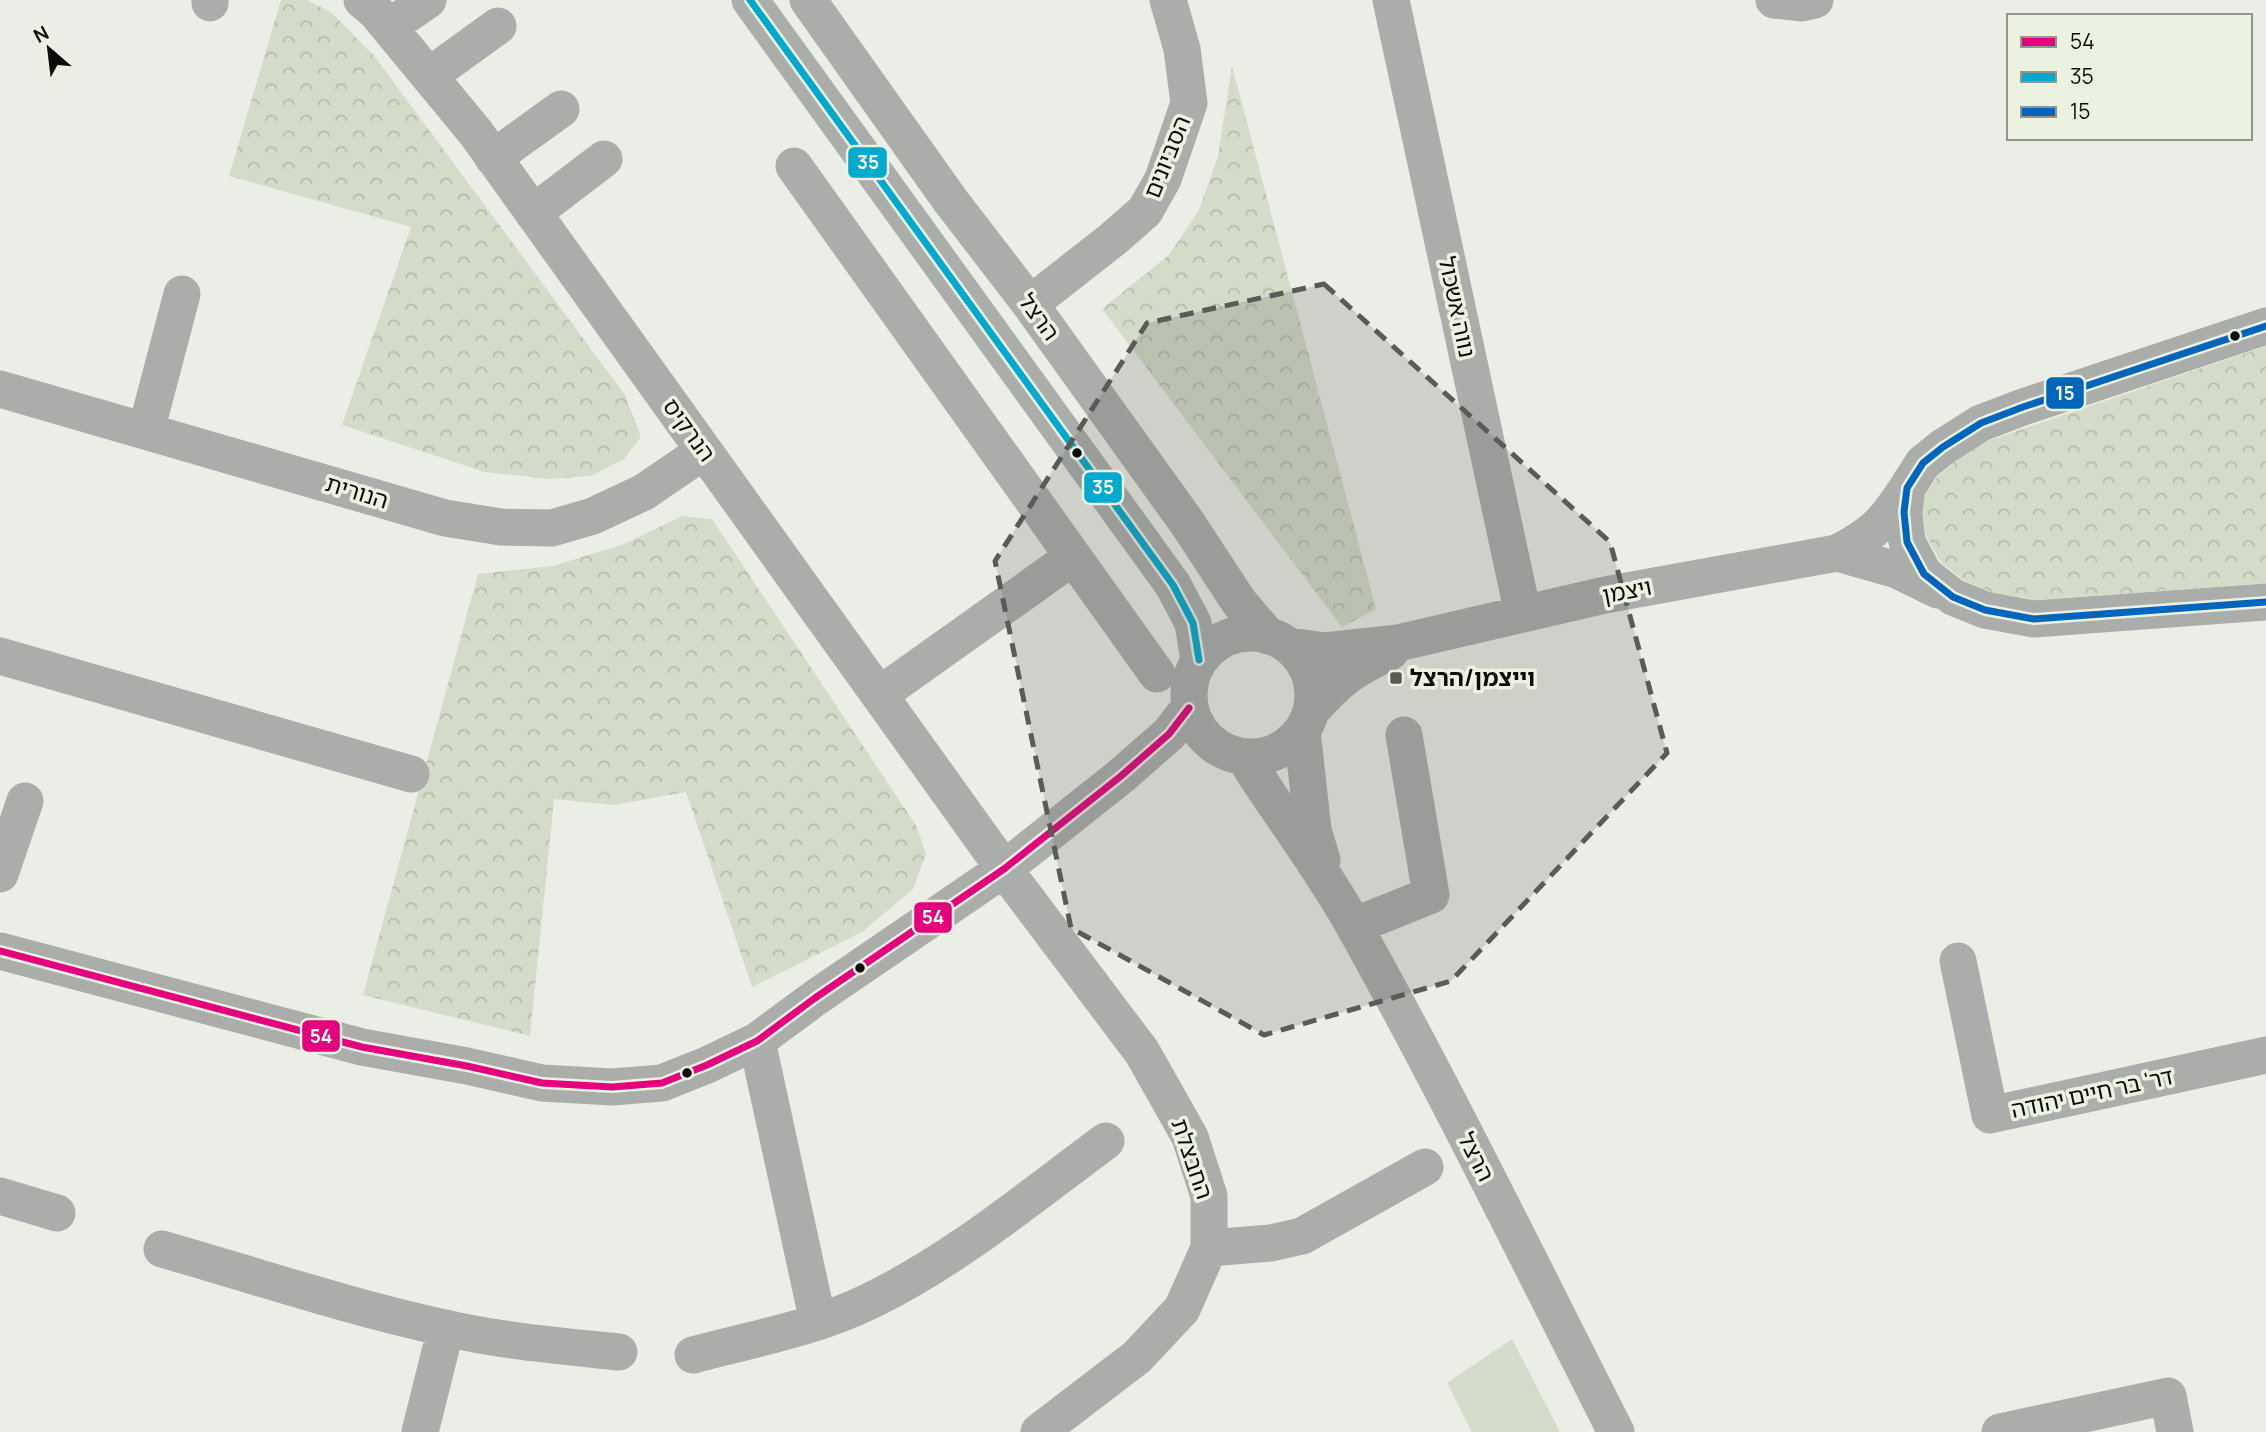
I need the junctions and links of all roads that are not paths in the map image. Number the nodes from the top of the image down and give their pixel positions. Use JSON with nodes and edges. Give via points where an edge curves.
{"nodes":[{"id":1,"x":362,"y":0,"type":"edge"},
{"id":2,"x":428,"y":0,"type":"edge"},
{"id":3,"x":750,"y":0,"type":"edge"},
{"id":4,"x":808,"y":0,"type":"edge"},
{"id":5,"x":1168,"y":0,"type":"edge"},
{"id":6,"x":1391,"y":0,"type":"edge"},
{"id":7,"x":1774,"y":0,"type":"edge"},
{"id":8,"x":1815,"y":0,"type":"edge"},
{"id":9,"x":498,"y":26,"type":"dead end"},
{"id":10,"x":389,"y":27,"type":"junction"},
{"id":11,"x":429,"y":76,"type":"junction"},
{"id":12,"x":561,"y":109,"type":"dead end"},
{"id":13,"x":493,"y":158,"type":"junction"},
{"id":14,"x":604,"y":159,"type":"dead end"},
{"id":15,"x":794,"y":166,"type":"dead end"},
{"id":16,"x":533,"y":213,"type":"junction"},
{"id":17,"x":182,"y":294,"type":"dead end"},
{"id":18,"x":1030,"y":303,"type":"junction"},
{"id":19,"x":2266,"y":326,"type":"edge"},
{"id":20,"x":0,"y":389,"type":"edge"},
{"id":21,"x":146,"y":431,"type":"junction"},
{"id":22,"x":704,"y":451,"type":"junction"},
{"id":23,"x":1907,"y":488,"type":"junction"},
{"id":24,"x":1837,"y":553,"type":"junction"},
{"id":25,"x":1073,"y":557,"type":"junction"},
{"id":26,"x":1952,"y":597,"type":"junction"},
{"id":27,"x":2266,"y":602,"type":"edge"},
{"id":28,"x":1522,"y":614,"type":"junction"},
{"id":29,"x":1419,"y":638,"type":"junction"},
{"id":30,"x":1278,"y":641,"type":"junction"},
{"id":31,"x":0,"y":656,"type":"edge"},
{"id":32,"x":1199,"y":660,"type":"junction"},
{"id":33,"x":1157,"y":674,"type":"dead end"},
{"id":34,"x":879,"y":695,"type":"junction"},
{"id":35,"x":1189,"y":708,"type":"junction"},
{"id":36,"x":1306,"y":721,"type":"junction"},
{"id":37,"x":1404,"y":735,"type":"dead end"},
{"id":38,"x":1233,"y":754,"type":"junction"},
{"id":39,"x":411,"y":774,"type":"dead end"},
{"id":40,"x":1121,"y":776,"type":"junction"},
{"id":41,"x":25,"y":801,"type":"dead end"},
{"id":42,"x":1004,"y":869,"type":"junction"},
{"id":43,"x":0,"y":874,"type":"edge"},
{"id":44,"x":1330,"y":884,"type":"junction"},
{"id":45,"x":1354,"y":926,"type":"junction"},
{"id":46,"x":0,"y":951,"type":"edge"},
{"id":47,"x":1958,"y":961,"type":"dead end"},
{"id":48,"x":757,"y":1041,"type":"junction"},
{"id":49,"x":2266,"y":1055,"type":"edge"},
{"id":50,"x":1106,"y":1141,"type":"dead end"},
{"id":51,"x":1424,"y":1167,"type":"dead end"},
{"id":52,"x":0,"y":1196,"type":"edge"},
{"id":53,"x":57,"y":1213,"type":"dead end"},
{"id":54,"x":1209,"y":1248,"type":"junction"},
{"id":55,"x":162,"y":1249,"type":"dead end"},
{"id":56,"x":818,"y":1322,"type":"junction"},
{"id":57,"x":446,"y":1328,"type":"junction"},
{"id":58,"x":619,"y":1352,"type":"dead end"},
{"id":59,"x":693,"y":1354,"type":"dead end"},
{"id":60,"x":420,"y":1432,"type":"edge"},
{"id":61,"x":1039,"y":1432,"type":"edge"},
{"id":62,"x":1616,"y":1432,"type":"edge"},
{"id":63,"x":2000,"y":1432,"type":"edge"},
{"id":64,"x":2175,"y":1432,"type":"edge"}],
"edges":[{"from":1,"to":10,"type":"street","name":"הנרקיס"},
{"from":2,"to":10,"type":"street"},
{"from":3,"to":32,"type":"street","via":[[1173,585],[1193,623]]},
{"from":4,"to":18,"type":"street","name":"הרצל","via":[[950,200]]},
{"from":5,"to":18,"type":"street","name":"הסביונים","via":[[1182,49],[1189,103],[1163,179],[1145,211]]},
{"from":6,"to":28,"type":"street","name":"נווה אשכול"},
{"from":7,"to":8,"type":"street"},
{"from":9,"to":11,"type":"street"},
{"from":10,"to":11,"type":"street","name":"הנרקיס"},
{"from":11,"to":13,"type":"street","name":"הנרקיס"},
{"from":12,"to":13,"type":"street"},
{"from":13,"to":16,"type":"street","name":"הנרקיס"},
{"from":14,"to":16,"type":"street"},
{"from":15,"to":25,"type":"street"},
{"from":16,"to":22,"type":"street","name":"הנרקיס"},
{"from":17,"to":21,"type":"street"},
{"from":18,"to":30,"type":"street","name":"הרצל","via":[[1239,602]]},
{"from":19,"to":23,"type":"street","name":"ויצמן","via":[[1981,423],[1923,463]]},
{"from":20,"to":21,"type":"street","name":"הנורית"},
{"from":21,"to":22,"type":"street","name":"הנורית","via":[[445,518],[501,527],[552,528],[593,516],[644,492]]},
{"from":22,"to":34,"type":"street","name":"הנרקיס"},
{"from":23,"to":24,"type":"street","name":"ויצמן","via":[[1888,517],[1862,540]]},
{"from":23,"to":26,"type":"street","name":"ויצמן","via":[[1907,542],[1924,574]]},
{"from":24,"to":26,"type":"street","name":"ויצמן","via":[[1897,569]]},
{"from":24,"to":28,"type":"street","name":"ויצמן"},
{"from":25,"to":33,"type":"street"},
{"from":25,"to":34,"type":"street"},
{"from":26,"to":27,"type":"street","name":"ויצמן","via":[[1985,610],[2034,619]]},
{"from":28,"to":29,"type":"street","name":"ויצמן"},
{"from":29,"to":30,"type":"street","name":"ויצמן","via":[[1325,651]]},
{"from":29,"to":36,"type":"street","name":"ויצמן","via":[[1357,667],[1334,684]]},
{"from":30,"to":32,"type":"street","via":[[1249,633],[1230,637]]},
{"from":30,"to":36,"type":"street","via":[[1302,660],[1310,676],[1313,693]]},
{"from":31,"to":39,"type":"street"},
{"from":32,"to":35,"type":"street","via":[[1188,692]]},
{"from":34,"to":42,"type":"street","name":"הנרקיס"},
{"from":35,"to":38,"type":"street","via":[[1208,740]]},
{"from":35,"to":40,"type":"street","via":[[1169,734]]},
{"from":36,"to":38,"type":"street","via":[[1291,743],[1277,752],[1260,757]]},
{"from":36,"to":44,"type":"street","name":"הרצל","via":[[1313,830]]},
{"from":37,"to":45,"type":"street","via":[[1431,895]]},
{"from":38,"to":40,"type":"street","via":[[1178,752]]},
{"from":38,"to":44,"type":"street","name":"הרצל"},
{"from":40,"to":42,"type":"street"},
{"from":41,"to":43,"type":"street"},
{"from":42,"to":48,"type":"street"},
{"from":42,"to":54,"type":"street","name":"החבצלת","via":[[1142,1052],[1170,1100],[1190,1137],[1209,1196]]},
{"from":44,"to":45,"type":"street","name":"הרצל"},
{"from":45,"to":62,"type":"street","name":"הרצל"},
{"from":46,"to":48,"type":"street","via":[[362,1047],[542,1083],[611,1087],[662,1083]]},
{"from":47,"to":49,"type":"street","name":"דר' בר חיים יהודה","via":[[1990,1115]]},
{"from":48,"to":56,"type":"street"},
{"from":50,"to":56,"type":"street","via":[[953,1254],[872,1300]]},
{"from":51,"to":54,"type":"street","via":[[1302,1236]]},
{"from":52,"to":53,"type":"street"},
{"from":54,"to":61,"type":"street","name":"החבצלת","via":[[1182,1309],[1138,1357]]},
{"from":55,"to":57,"type":"street"},
{"from":56,"to":59,"type":"street"},
{"from":57,"to":58,"type":"street"},
{"from":57,"to":60,"type":"street"},
{"from":63,"to":64,"type":"street","via":[[2168,1396]]}]}
